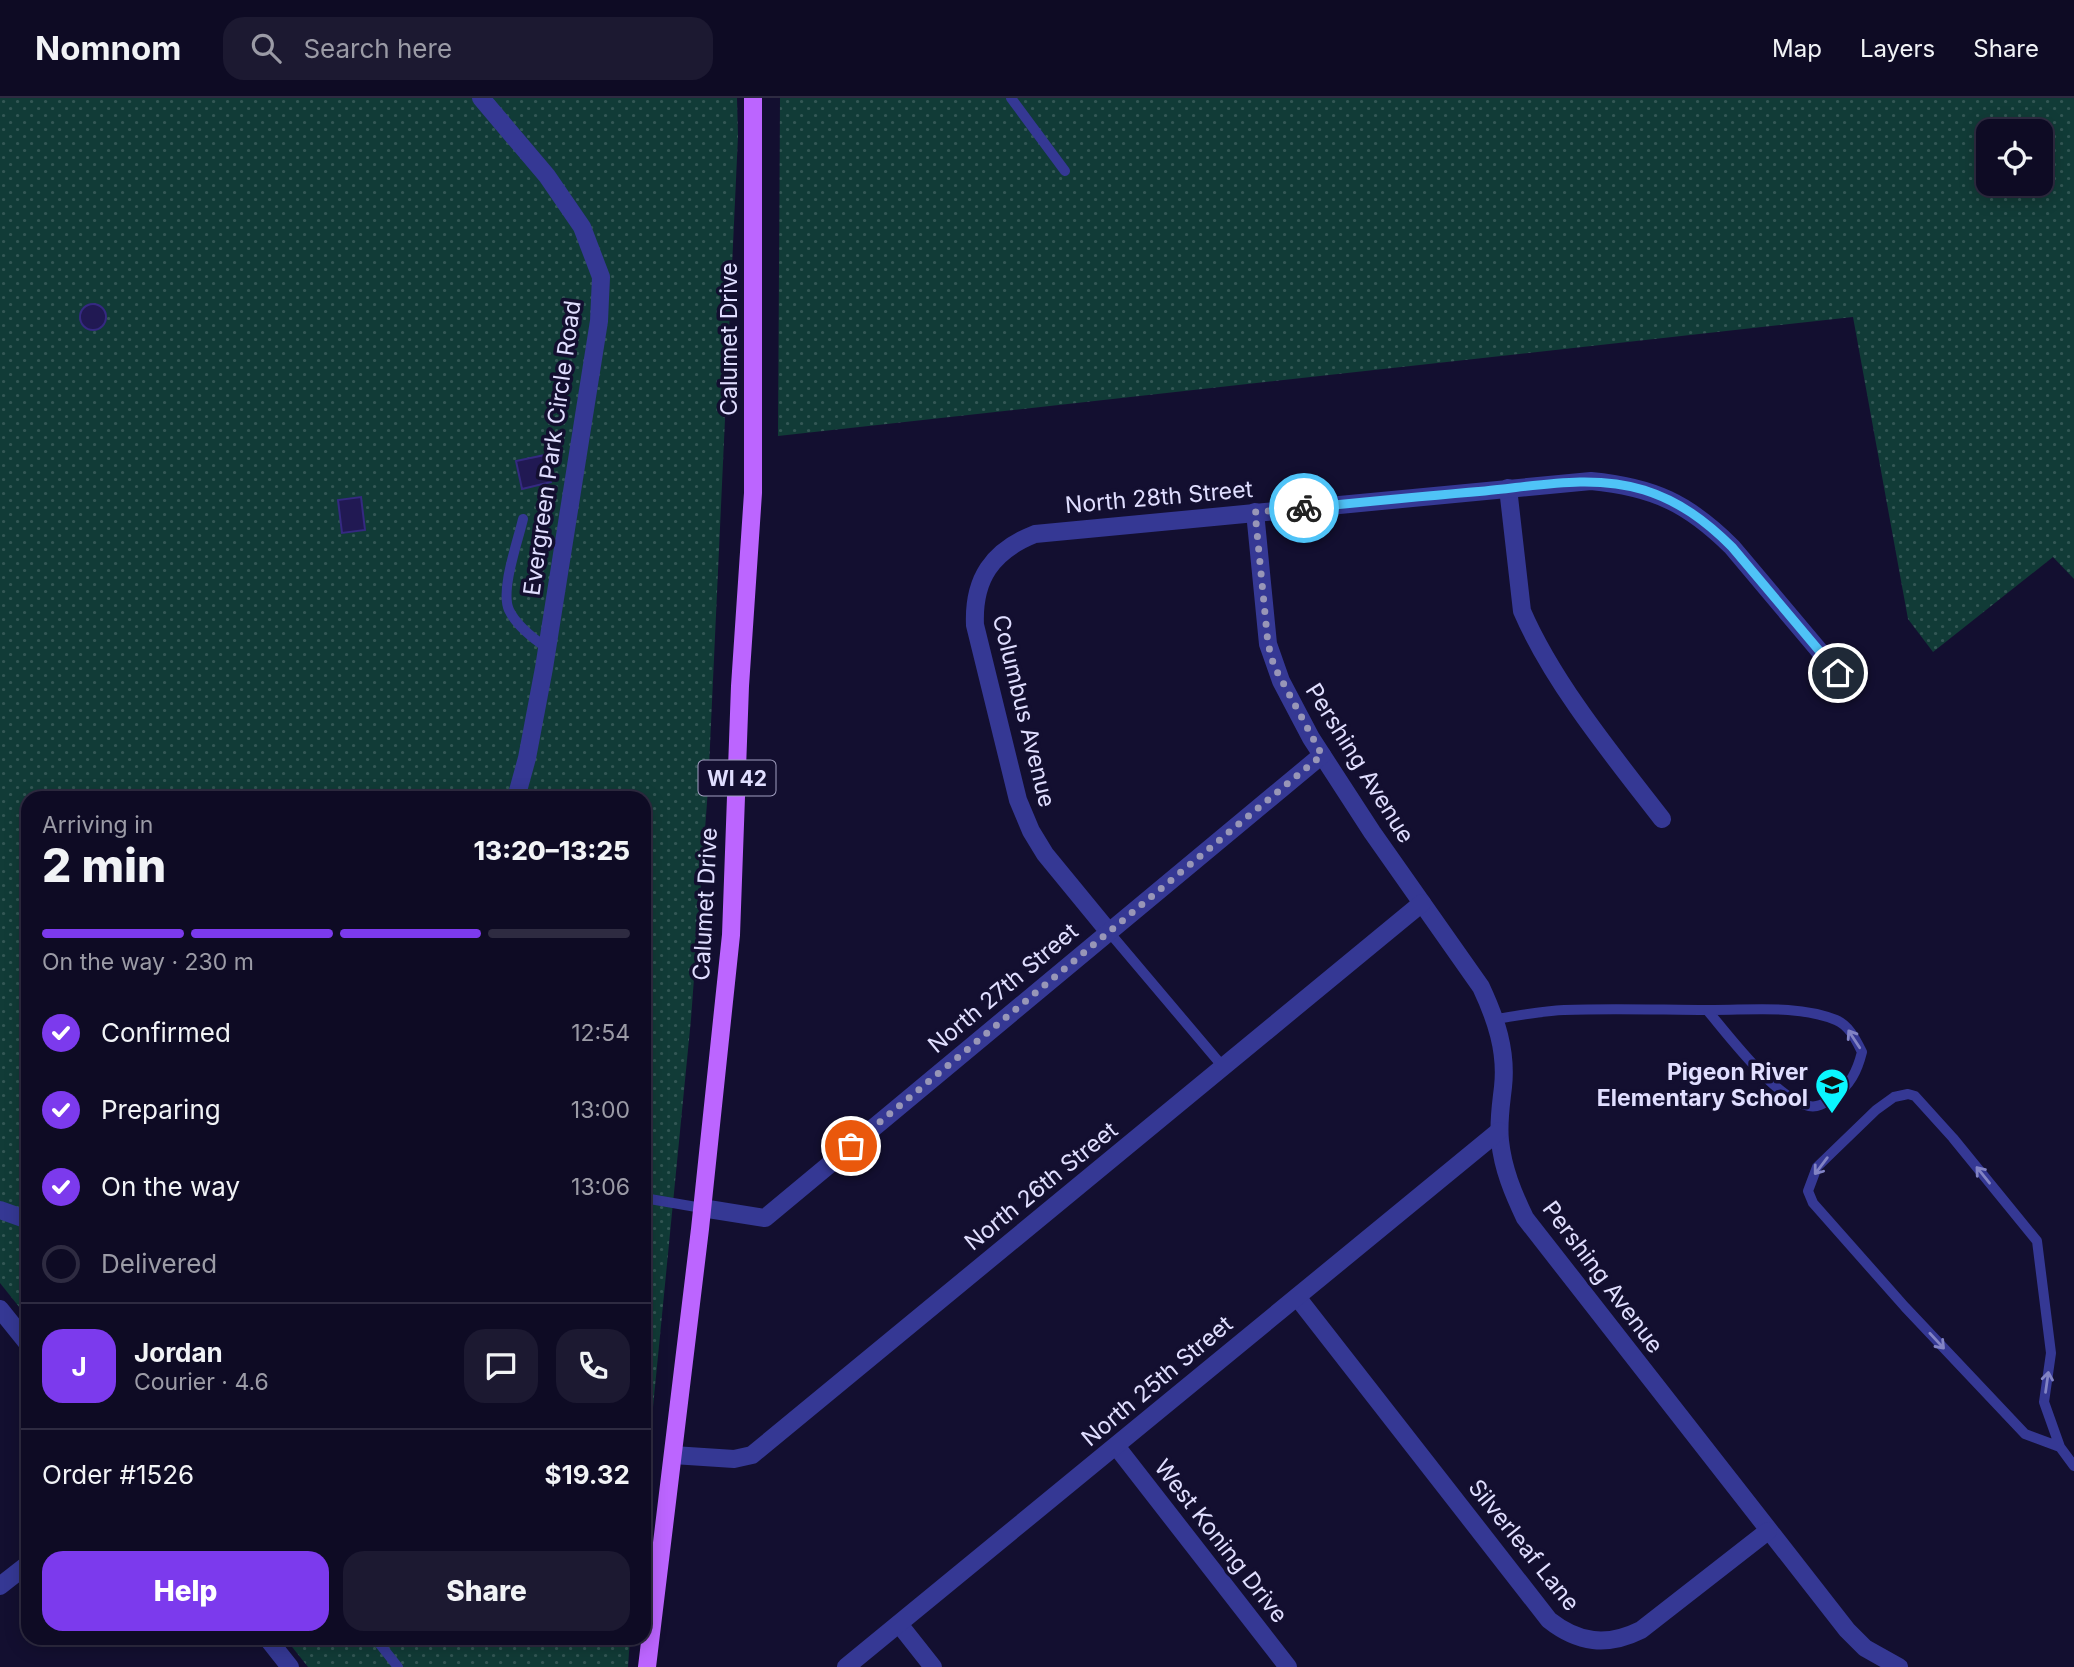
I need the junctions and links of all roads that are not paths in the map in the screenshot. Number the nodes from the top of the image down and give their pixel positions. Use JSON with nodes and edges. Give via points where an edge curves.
{"nodes":[{"id":1,"x":481,"y":98,"type":"edge"},
{"id":2,"x":753,"y":98,"type":"edge"},
{"id":3,"x":1011,"y":98,"type":"edge"},
{"id":4,"x":1065,"y":171,"type":"dead end"},
{"id":5,"x":1508,"y":488,"type":"junction"},
{"id":6,"x":1255,"y":512,"type":"junction"},
{"id":7,"x":523,"y":519,"type":"dead end"},
{"id":8,"x":975,"y":601,"type":"joint"},
{"id":9,"x":547,"y":648,"type":"junction"},
{"id":10,"x":1838,"y":673,"type":"dead end"},
{"id":11,"x":1322,"y":755,"type":"junction"},
{"id":12,"x":518,"y":791,"type":"edge"},
{"id":13,"x":1662,"y":819,"type":"dead end"},
{"id":14,"x":1422,"y":903,"type":"junction"},
{"id":15,"x":1109,"y":932,"type":"junction"},
{"id":16,"x":1707,"y":1010,"type":"junction"},
{"id":17,"x":1495,"y":1019,"type":"junction"},
{"id":18,"x":1224,"y":1068,"type":"junction"},
{"id":19,"x":1499,"y":1131,"type":"junction"},
{"id":20,"x":651,"y":1199,"type":"edge"},
{"id":21,"x":702,"y":1208,"type":"junction"},
{"id":22,"x":0,"y":1210,"type":"edge"},
{"id":23,"x":21,"y":1218,"type":"edge"},
{"id":24,"x":1297,"y":1297,"type":"junction"},
{"id":25,"x":0,"y":1310,"type":"edge"},
{"id":26,"x":21,"y":1336,"type":"edge"},
{"id":27,"x":1116,"y":1446,"type":"junction"},
{"id":28,"x":2060,"y":1447,"type":"junction"},
{"id":29,"x":673,"y":1455,"type":"junction"},
{"id":30,"x":2074,"y":1466,"type":"edge"},
{"id":31,"x":1769,"y":1531,"type":"junction"},
{"id":32,"x":21,"y":1570,"type":"edge"},
{"id":33,"x":0,"y":1586,"type":"edge"},
{"id":34,"x":899,"y":1624,"type":"junction"},
{"id":35,"x":651,"y":1634,"type":"edge"},
{"id":36,"x":273,"y":1645,"type":"edge"},
{"id":37,"x":381,"y":1645,"type":"edge"},
{"id":38,"x":650,"y":1645,"type":"edge"},
{"id":39,"x":290,"y":1667,"type":"edge"},
{"id":40,"x":398,"y":1667,"type":"edge"},
{"id":41,"x":647,"y":1667,"type":"edge"},
{"id":42,"x":846,"y":1667,"type":"edge"},
{"id":43,"x":933,"y":1667,"type":"edge"},
{"id":44,"x":1287,"y":1667,"type":"edge"},
{"id":45,"x":1899,"y":1667,"type":"edge"}],
"edges":[{"from":1,"to":9,"type":"street","name":"Evergreen Park Circle Road","via":[[574,215],[601,276],[599,321]]},
{"from":2,"to":21,"type":"main road","name":"Calumet Drive","number":"WI 42","via":[[753,493],[731,935]]},
{"from":3,"to":4,"type":"lane"},
{"from":5,"to":6,"type":"street","name":"North 28th Street"},
{"from":5,"to":10,"type":"street","name":"North 28th Street","via":[[1591,481],[1629,486],[1671,500],[1732,547]]},
{"from":5,"to":13,"type":"street","via":[[1522,611],[1570,693]]},
{"from":6,"to":8,"type":"street","name":"North 28th Street","via":[[1035,534],[1004,550],[992,563]]},
{"from":6,"to":11,"type":"street","name":"Pershing Avenue","via":[[1274,666]]},
{"from":7,"to":9,"type":"lane","via":[[506,590],[509,610],[533,639]]},
{"from":8,"to":15,"type":"street","name":"Columbus Avenue","via":[[975,625],[1018,800],[1045,854]]},
{"from":9,"to":12,"type":"street","name":"Evergreen Park Circle Road"},
{"from":11,"to":14,"type":"street","name":"Pershing Avenue"},
{"from":11,"to":15,"type":"street","name":"North 27th Street"},
{"from":14,"to":17,"type":"street","name":"Pershing Avenue","via":[[1481,987]]},
{"from":14,"to":18,"type":"street","name":"North 26th Street"},
{"from":15,"to":18,"type":"lane"},
{"from":15,"to":21,"type":"street","name":"North 27th Street","via":[[765,1218]]},
{"from":16,"to":16,"type":"lane","one_way":true,"via":[[1787,1096],[1810,1106],[1823,1104],[1853,1079],[1862,1052],[1838,1021],[1776,1010]]},
{"from":16,"to":17,"type":"lane","via":[[1561,1010]]},
{"from":17,"to":19,"type":"street","name":"Pershing Avenue","via":[[1504,1060]]},
{"from":18,"to":29,"type":"street","name":"North 26th Street","via":[[752,1455],[734,1459]]},
{"from":19,"to":24,"type":"street","name":"North 25th Street"},
{"from":19,"to":31,"type":"street","name":"Pershing Avenue","via":[[1505,1170],[1525,1218]]},
{"from":20,"to":21,"type":"lane"},
{"from":21,"to":29,"type":"main road","name":"Calumet Drive","number":"WI 42"},
{"from":22,"to":23,"type":"street"},
{"from":24,"to":27,"type":"street","name":"North 25th Street"},
{"from":24,"to":31,"type":"street","name":"Silverleaf Lane","via":[[1562,1631],[1594,1642],[1627,1637]]},
{"from":25,"to":26,"type":"street"},
{"from":27,"to":34,"type":"street","name":"North 25th Street"},
{"from":27,"to":44,"type":"street","name":"West Koning Drive"},
{"from":28,"to":28,"type":"lane","one_way":true,"via":[[2044,1402],[2051,1353],[2038,1241],[1914,1096],[1894,1097],[1817,1167],[1808,1191],[1813,1203],[2025,1434]]},
{"from":28,"to":30,"type":"lane"},
{"from":29,"to":35,"type":"main road","name":"Calumet Drive","number":"WI 42"},
{"from":31,"to":45,"type":"street","name":"Pershing Avenue","via":[[1847,1630],[1865,1648]]},
{"from":32,"to":33,"type":"street"},
{"from":34,"to":42,"type":"street","name":"North 25th Street"},
{"from":34,"to":43,"type":"street"},
{"from":36,"to":39,"type":"street"},
{"from":37,"to":40,"type":"lane"},
{"from":38,"to":41,"type":"main road","name":"Calumet Drive","number":"WI 42"}]}
